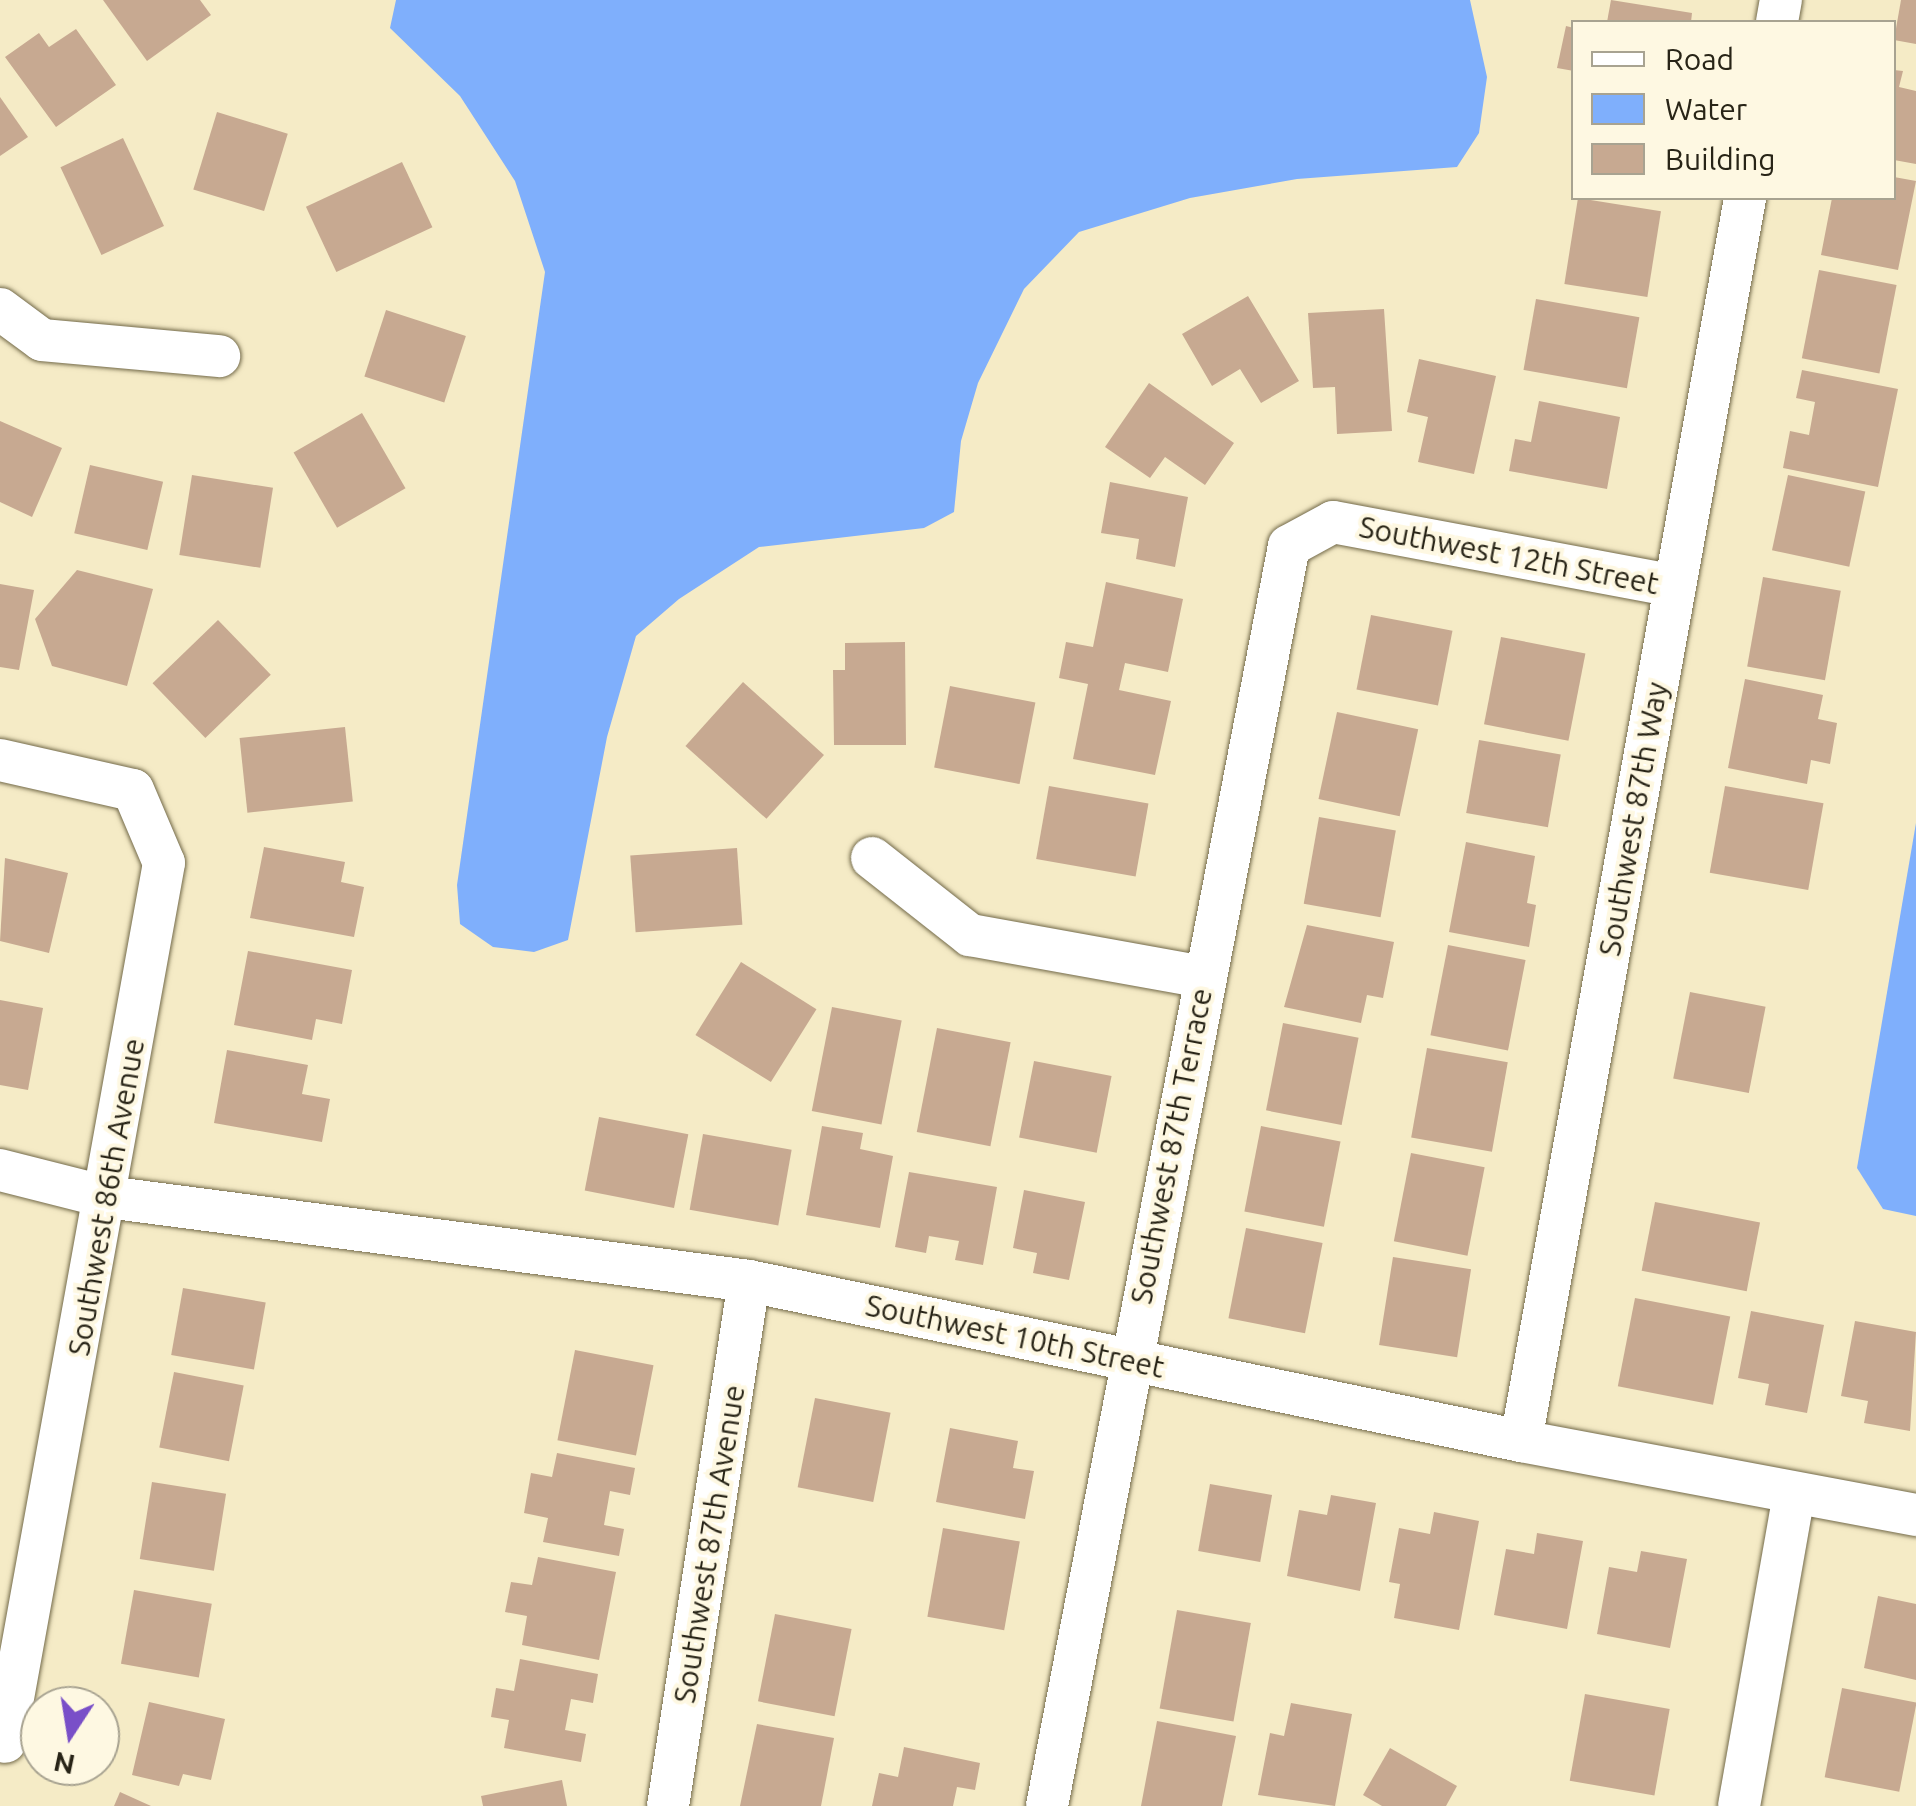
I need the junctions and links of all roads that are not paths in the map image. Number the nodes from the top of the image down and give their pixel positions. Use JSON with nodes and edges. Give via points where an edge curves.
{"nodes":[{"id":1,"x":1745,"y":200,"type":"edge"},
{"id":2,"x":0,"y":309,"type":"edge"},
{"id":3,"x":219,"y":356,"type":"dead end"},
{"id":4,"x":1289,"y":546,"type":"joint"},
{"id":5,"x":1675,"y":586,"type":"junction"},
{"id":6,"x":0,"y":760,"type":"edge"},
{"id":7,"x":872,"y":858,"type":"dead end"},
{"id":8,"x":1204,"y":976,"type":"junction"},
{"id":9,"x":0,"y":1170,"type":"edge"},
{"id":10,"x":106,"y":1197,"type":"junction"},
{"id":11,"x":750,"y":1281,"type":"junction"},
{"id":12,"x":1130,"y":1360,"type":"junction"},
{"id":13,"x":1521,"y":1441,"type":"junction"},
{"id":14,"x":1794,"y":1495,"type":"junction"},
{"id":15,"x":1916,"y":1515,"type":"edge"},
{"id":16,"x":5,"y":1742,"type":"dead end"},
{"id":17,"x":668,"y":1806,"type":"edge"},
{"id":18,"x":1047,"y":1806,"type":"edge"},
{"id":19,"x":1740,"y":1806,"type":"edge"}],
"edges":[{"from":1,"to":5,"type":"street","name":"Southwest 87th Way"},
{"from":2,"to":3,"type":"street","via":[[42,340]]},
{"from":4,"to":5,"type":"street","name":"Southwest 12th Street","via":[[1332,522]]},
{"from":4,"to":8,"type":"street","name":"Southwest 87th Terrace"},
{"from":5,"to":13,"type":"street","name":"Southwest 87th Way"},
{"from":6,"to":10,"type":"street","name":"Southwest 86th Avenue","via":[[133,790],[164,863]]},
{"from":7,"to":8,"type":"street","via":[[970,934]]},
{"from":8,"to":12,"type":"street","name":"Southwest 87th Terrace"},
{"from":9,"to":10,"type":"street","name":"Southwest 10th Street"},
{"from":10,"to":11,"type":"street","name":"Southwest 10th Street"},
{"from":10,"to":16,"type":"street","name":"Southwest 86th Avenue"},
{"from":11,"to":12,"type":"street","name":"Southwest 10th Street"},
{"from":11,"to":17,"type":"street","name":"Southwest 87th Avenue"},
{"from":12,"to":13,"type":"street","name":"Southwest 10th Street"},
{"from":12,"to":18,"type":"street","name":"Southwest 87th Terrace"},
{"from":13,"to":14,"type":"street","name":"Southwest 10th Street"},
{"from":14,"to":15,"type":"street","name":"Southwest 10th Street"},
{"from":14,"to":19,"type":"street"}]}
